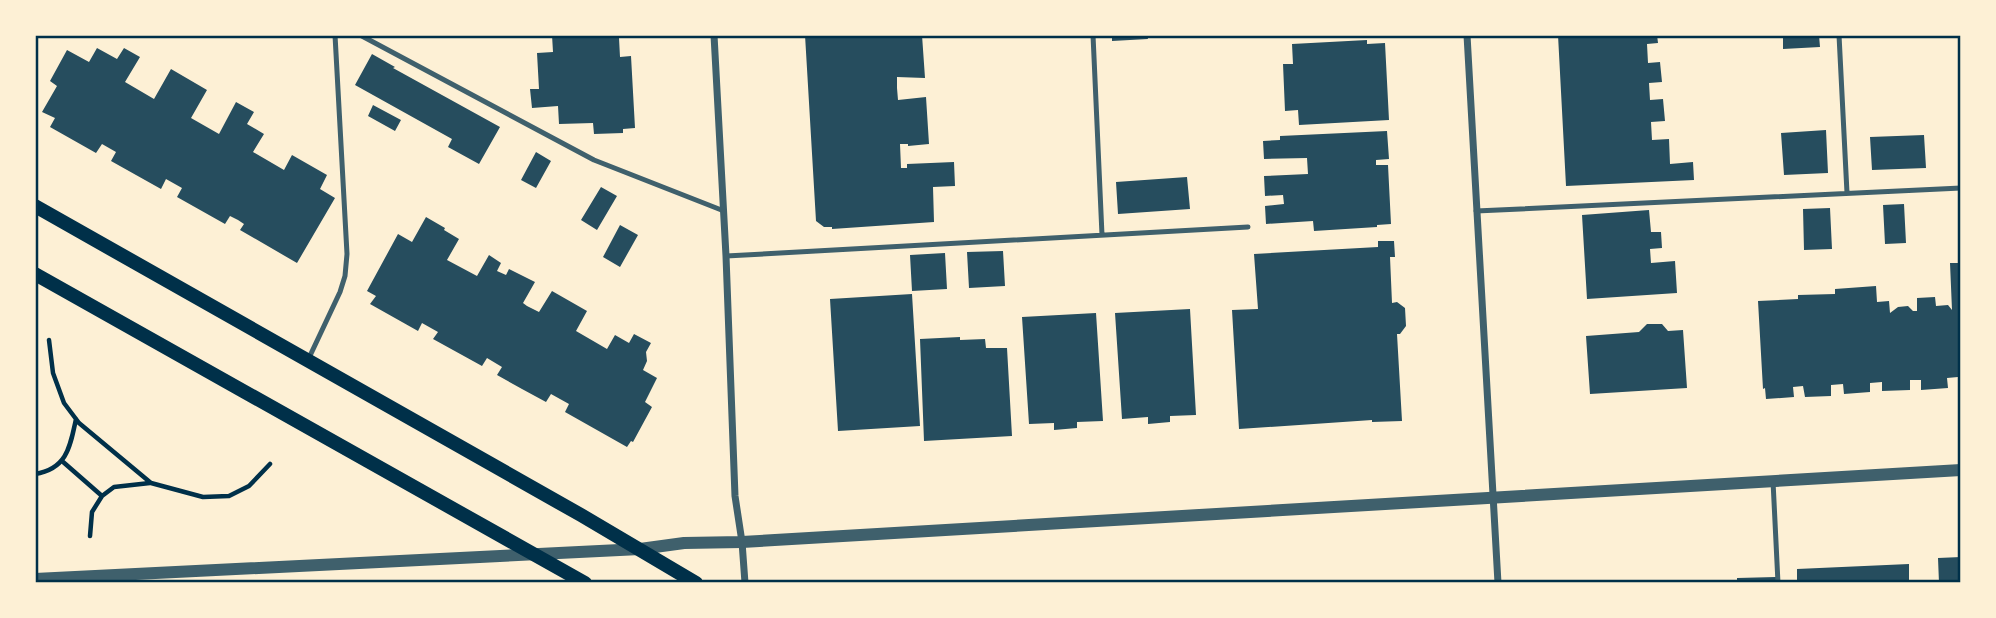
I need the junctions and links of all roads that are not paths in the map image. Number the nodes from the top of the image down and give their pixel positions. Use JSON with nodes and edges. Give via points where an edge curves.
{"nodes":[{"id":1,"x":335,"y":35,"type":"edge"},
{"id":2,"x":360,"y":35,"type":"edge"},
{"id":3,"x":714,"y":35,"type":"edge"},
{"id":4,"x":1093,"y":35,"type":"edge"},
{"id":5,"x":1467,"y":35,"type":"edge"},
{"id":6,"x":1839,"y":35,"type":"edge"},
{"id":7,"x":1961,"y":188,"type":"edge"},
{"id":8,"x":1847,"y":193,"type":"junction"},
{"id":9,"x":35,"y":206,"type":"edge"},
{"id":10,"x":724,"y":211,"type":"junction"},
{"id":11,"x":1476,"y":211,"type":"junction"},
{"id":12,"x":1248,"y":227,"type":"dead end"},
{"id":13,"x":1102,"y":235,"type":"junction"},
{"id":14,"x":726,"y":256,"type":"junction"},
{"id":15,"x":35,"y":274,"type":"edge"},
{"id":16,"x":308,"y":360,"type":"junction"},
{"id":17,"x":1961,"y":470,"type":"edge"},
{"id":18,"x":1773,"y":480,"type":"junction"},
{"id":19,"x":1493,"y":497,"type":"junction"},
{"id":20,"x":742,"y":541,"type":"junction"},
{"id":21,"x":640,"y":549,"type":"junction"},
{"id":22,"x":533,"y":554,"type":"junction"},
{"id":23,"x":35,"y":579,"type":"edge"},
{"id":24,"x":585,"y":583,"type":"edge"},
{"id":25,"x":696,"y":583,"type":"edge"},
{"id":26,"x":745,"y":583,"type":"edge"},
{"id":27,"x":1498,"y":583,"type":"edge"},
{"id":28,"x":1778,"y":583,"type":"edge"}],
"edges":[{"from":1,"to":16,"type":"lane","via":[[347,254],[345,276]]},
{"from":2,"to":10,"type":"lane","via":[[594,160]]},
{"from":3,"to":10,"type":"street"},
{"from":4,"to":13,"type":"lane"},
{"from":5,"to":11,"type":"street"},
{"from":6,"to":8,"type":"lane"},
{"from":7,"to":8,"type":"lane"},
{"from":8,"to":11,"type":"lane"},
{"from":9,"to":16,"type":"main road"},
{"from":10,"to":14,"type":"street"},
{"from":11,"to":19,"type":"street"},
{"from":12,"to":13,"type":"lane"},
{"from":13,"to":14,"type":"lane"},
{"from":14,"to":20,"type":"street","via":[[735,496]]},
{"from":15,"to":22,"type":"main road"},
{"from":16,"to":21,"type":"main road"},
{"from":17,"to":18,"type":"street"},
{"from":18,"to":19,"type":"street"},
{"from":18,"to":28,"type":"lane"},
{"from":19,"to":20,"type":"street"},
{"from":19,"to":27,"type":"street"},
{"from":20,"to":21,"type":"street"},
{"from":20,"to":26,"type":"street"},
{"from":21,"to":22,"type":"street"},
{"from":21,"to":25,"type":"main road"},
{"from":22,"to":23,"type":"street"},
{"from":22,"to":24,"type":"main road"}]}
